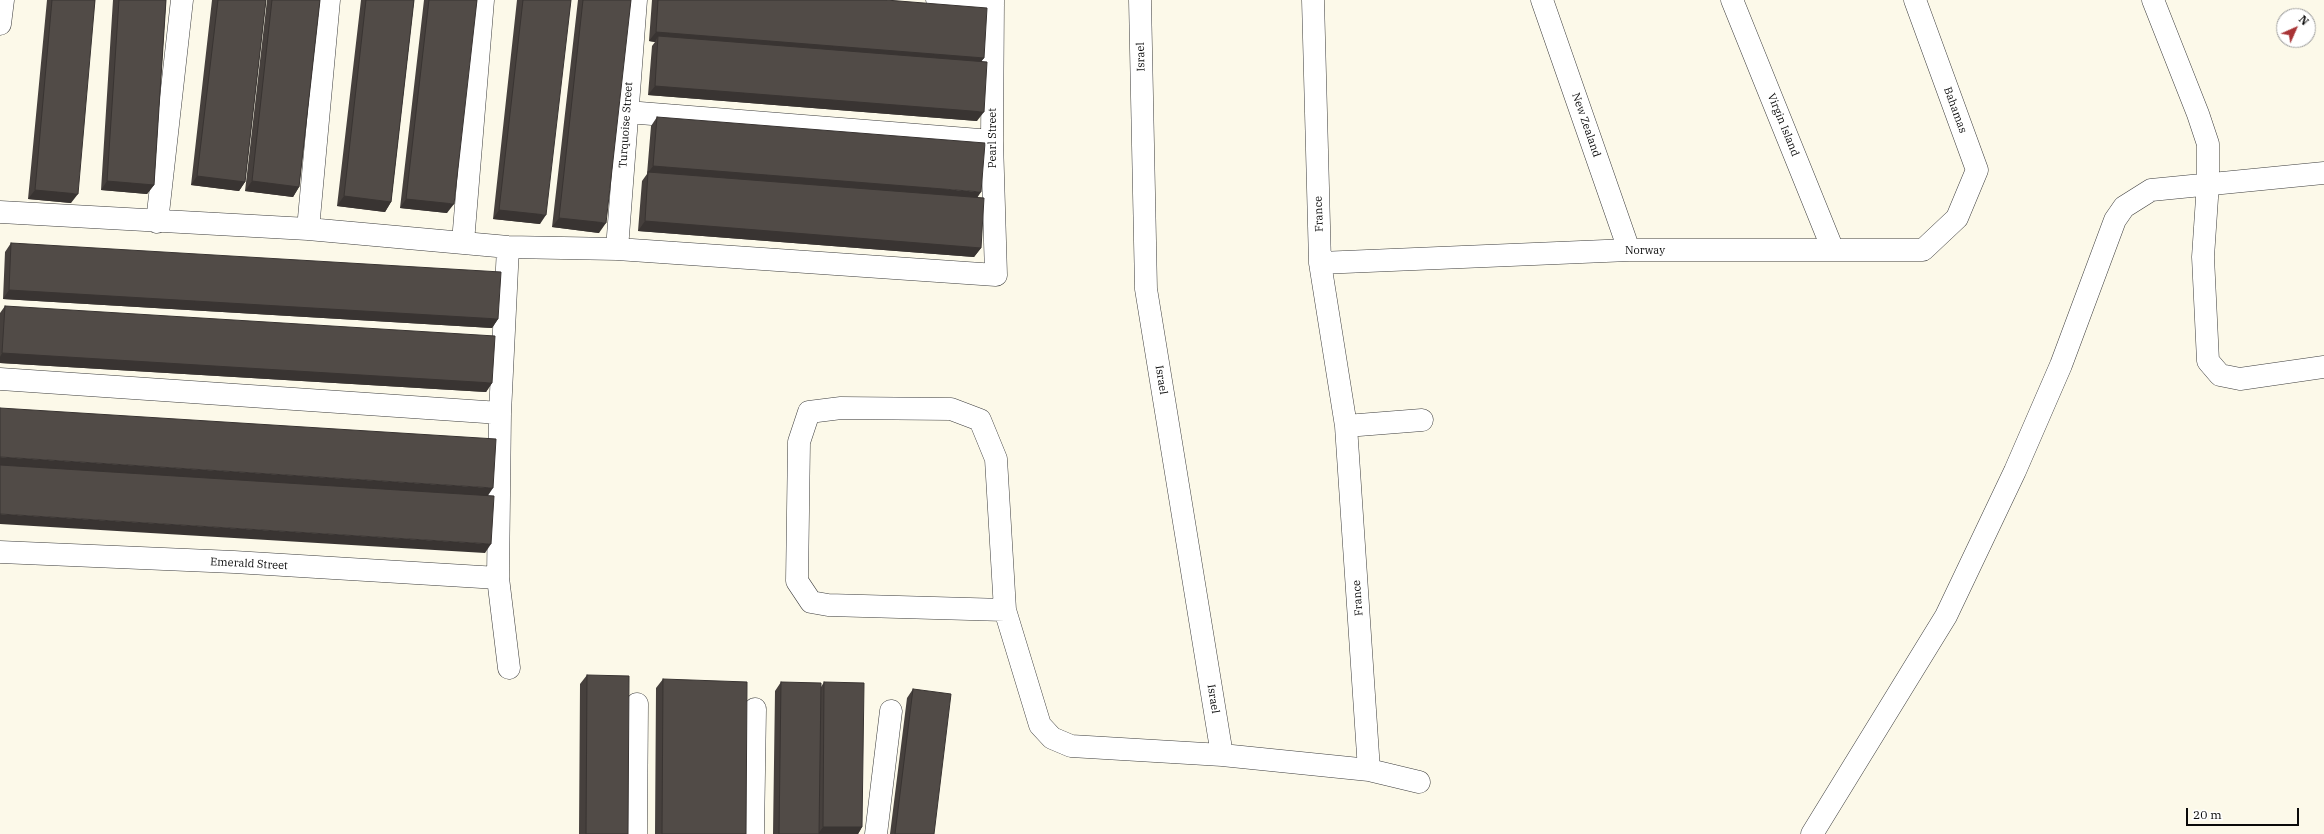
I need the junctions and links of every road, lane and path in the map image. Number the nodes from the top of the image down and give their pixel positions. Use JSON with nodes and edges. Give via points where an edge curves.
{"nodes":[{"id":1,"x":3,"y":0,"type":"edge"},
{"id":2,"x":182,"y":0,"type":"edge"},
{"id":3,"x":329,"y":0,"type":"edge"},
{"id":4,"x":483,"y":0,"type":"edge"},
{"id":5,"x":636,"y":0,"type":"edge"},
{"id":6,"x":937,"y":0,"type":"edge"},
{"id":7,"x":1140,"y":0,"type":"edge"},
{"id":8,"x":1312,"y":0,"type":"edge"},
{"id":9,"x":1542,"y":0,"type":"edge"},
{"id":10,"x":1732,"y":0,"type":"edge"},
{"id":11,"x":1915,"y":0,"type":"edge"},
{"id":12,"x":2153,"y":0,"type":"edge"},
{"id":13,"x":993,"y":2,"type":"edge"},
{"id":14,"x":0,"y":24,"type":"edge"},
{"id":15,"x":627,"y":112,"type":"junction"},
{"id":16,"x":992,"y":141,"type":"junction"},
{"id":17,"x":2324,"y":173,"type":"edge"},
{"id":18,"x":2208,"y":183,"type":"junction"},
{"id":19,"x":0,"y":212,"type":"edge"},
{"id":20,"x":1957,"y":218,"type":"joint"},
{"id":21,"x":157,"y":222,"type":"junction"},
{"id":22,"x":308,"y":229,"type":"junction"},
{"id":23,"x":463,"y":242,"type":"junction"},
{"id":24,"x":508,"y":247,"type":"junction"},
{"id":25,"x":617,"y":249,"type":"junction"},
{"id":26,"x":1629,"y":250,"type":"junction"},
{"id":27,"x":1833,"y":250,"type":"junction"},
{"id":28,"x":1320,"y":263,"type":"junction"},
{"id":29,"x":2324,"y":367,"type":"edge"},
{"id":30,"x":0,"y":379,"type":"edge"},
{"id":31,"x":500,"y":413,"type":"junction"},
{"id":32,"x":1422,"y":420,"type":"dead end"},
{"id":33,"x":1346,"y":426,"type":"junction"},
{"id":34,"x":0,"y":552,"type":"edge"},
{"id":35,"x":498,"y":578,"type":"junction"},
{"id":36,"x":1005,"y":610,"type":"junction"},
{"id":37,"x":509,"y":668,"type":"dead end"},
{"id":38,"x":637,"y":704,"type":"dead end"},
{"id":39,"x":756,"y":709,"type":"dead end"},
{"id":40,"x":891,"y":711,"type":"dead end"},
{"id":41,"x":1222,"y":756,"type":"junction"},
{"id":42,"x":1369,"y":770,"type":"junction"},
{"id":43,"x":1419,"y":782,"type":"dead end"},
{"id":44,"x":636,"y":834,"type":"edge"},
{"id":45,"x":753,"y":834,"type":"edge"},
{"id":46,"x":876,"y":834,"type":"edge"},
{"id":47,"x":1812,"y":834,"type":"edge"}],
"edges":[{"from":1,"to":14,"type":"street"},
{"from":2,"to":21,"type":"street"},
{"from":3,"to":22,"type":"street"},
{"from":4,"to":23,"type":"street"},
{"from":5,"to":15,"type":"street","name":"Turquoise Street"},
{"from":6,"to":13,"type":"street"},
{"from":7,"to":41,"type":"street","name":"Israel","via":[[1146,290]]},
{"from":8,"to":28,"type":"street","name":"France"},
{"from":9,"to":26,"type":"street","name":"New Zealand"},
{"from":10,"to":27,"type":"street","name":"Virgin Island"},
{"from":11,"to":20,"type":"street","name":"Bahamas","via":[[1977,170]]},
{"from":12,"to":18,"type":"street","via":[[2208,144]]},
{"from":13,"to":16,"type":"street","name":"Pearl Street"},
{"from":15,"to":16,"type":"street"},
{"from":15,"to":25,"type":"street","name":"Turquoise Street"},
{"from":16,"to":25,"type":"street","name":"Pearl Street","via":[[996,275]]},
{"from":17,"to":18,"type":"street"},
{"from":18,"to":29,"type":"street","via":[[2203,257],[2208,361],[2220,375],[2240,379]]},
{"from":18,"to":47,"type":"street","via":[[2151,190],[2124,208],[2115,220],[2058,372],[2015,471],[1946,616]]},
{"from":19,"to":21,"type":"street"},
{"from":20,"to":27,"type":"street","name":"Norway","via":[[1922,250]]},
{"from":21,"to":22,"type":"street"},
{"from":22,"to":23,"type":"street"},
{"from":23,"to":24,"type":"street"},
{"from":24,"to":25,"type":"street"},
{"from":24,"to":31,"type":"street"},
{"from":26,"to":27,"type":"street","name":"Norway"},
{"from":26,"to":28,"type":"street","name":"Norway"},
{"from":28,"to":33,"type":"street","name":"France"},
{"from":30,"to":31,"type":"street"},
{"from":31,"to":35,"type":"street"},
{"from":32,"to":33,"type":"street"},
{"from":33,"to":42,"type":"street","name":"France"},
{"from":34,"to":35,"type":"street","name":"Emerald Street","via":[[234,562]]},
{"from":35,"to":37,"type":"street"},
{"from":36,"to":36,"type":"street","via":[[996,459],[980,420],[951,409],[841,408],[809,412],[799,442],[797,582],[811,602],[828,605]]},
{"from":36,"to":41,"type":"street","via":[[1040,725],[1052,738],[1071,746]]},
{"from":38,"to":44,"type":"street"},
{"from":39,"to":45,"type":"street"},
{"from":40,"to":46,"type":"street"},
{"from":41,"to":42,"type":"street"},
{"from":42,"to":43,"type":"street"}]}
